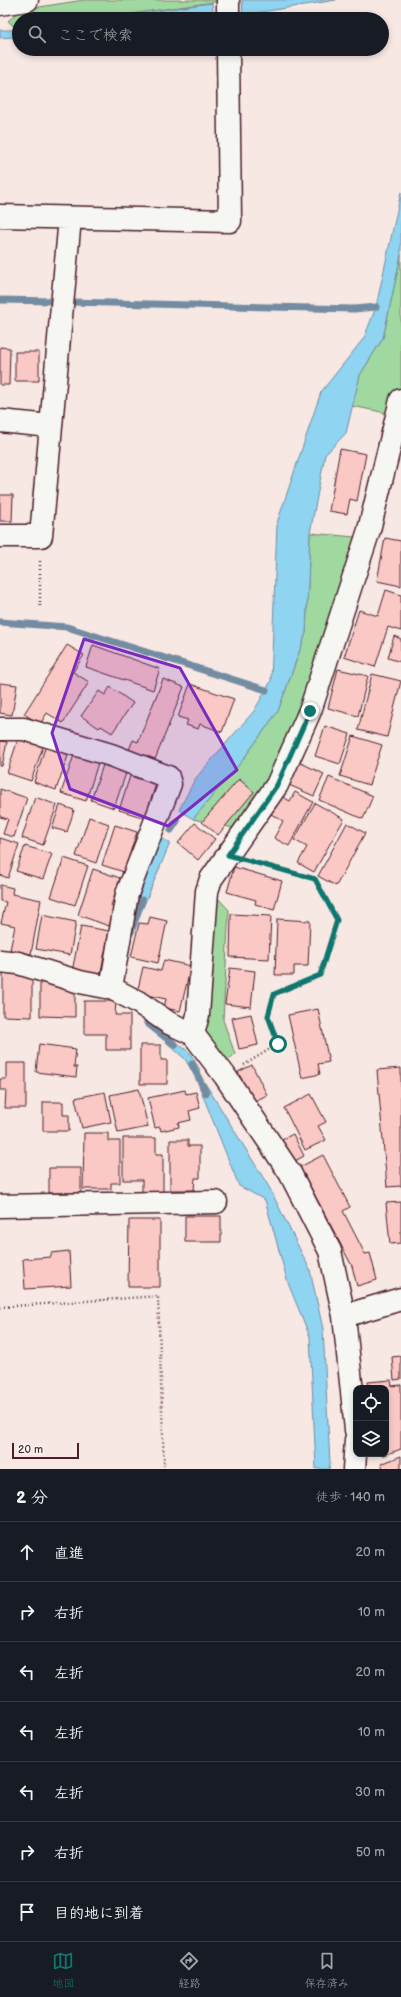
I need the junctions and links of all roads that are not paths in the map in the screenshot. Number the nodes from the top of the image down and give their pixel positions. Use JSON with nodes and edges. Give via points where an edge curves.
{"nodes":[{"id":1,"x":27,"y":0,"type":"edge"},
{"id":2,"x":228,"y":0,"type":"edge"},
{"id":3,"x":0,"y":4,"type":"edge"},
{"id":4,"x":228,"y":12,"type":"edge"},
{"id":5,"x":228,"y":56,"type":"edge"},
{"id":6,"x":0,"y":216,"type":"edge"},
{"id":7,"x":70,"y":218,"type":"junction"},
{"id":8,"x":401,"y":400,"type":"edge"},
{"id":9,"x":0,"y":421,"type":"edge"},
{"id":10,"x":51,"y":426,"type":"junction"},
{"id":11,"x":0,"y":536,"type":"edge"},
{"id":12,"x":0,"y":729,"type":"edge"},
{"id":13,"x":0,"y":961,"type":"edge"},
{"id":14,"x":110,"y":988,"type":"junction"},
{"id":15,"x":193,"y":1034,"type":"junction"},
{"id":16,"x":216,"y":1202,"type":"dead end"},
{"id":17,"x":0,"y":1206,"type":"edge"},
{"id":18,"x":401,"y":1299,"type":"edge"},
{"id":19,"x":344,"y":1316,"type":"junction"},
{"id":20,"x":355,"y":1421,"type":"edge"},
{"id":21,"x":355,"y":1457,"type":"edge"},
{"id":22,"x":354,"y":1469,"type":"edge"}],
"edges":[{"from":1,"to":3,"type":"street"},
{"from":2,"to":4,"type":"street"},
{"from":5,"to":7,"type":"street","via":[[230,221]]},
{"from":6,"to":7,"type":"street"},
{"from":7,"to":10,"type":"street"},
{"from":8,"to":15,"type":"street","via":[[369,530],[310,711],[277,785],[211,879],[207,891],[198,1015]]},
{"from":9,"to":10,"type":"street"},
{"from":10,"to":11,"type":"street","via":[[40,536]]},
{"from":12,"to":14,"type":"street","via":[[24,729],[111,755],[168,776],[170,784],[127,894]]},
{"from":13,"to":14,"type":"street","via":[[18,963],[80,982]]},
{"from":14,"to":15,"type":"street","via":[[138,1002],[169,1023]]},
{"from":15,"to":19,"type":"street","via":[[225,1076],[290,1173],[330,1251]]},
{"from":16,"to":17,"type":"street"},
{"from":18,"to":19,"type":"street"},
{"from":19,"to":20,"type":"street"},
{"from":21,"to":22,"type":"street"}]}
